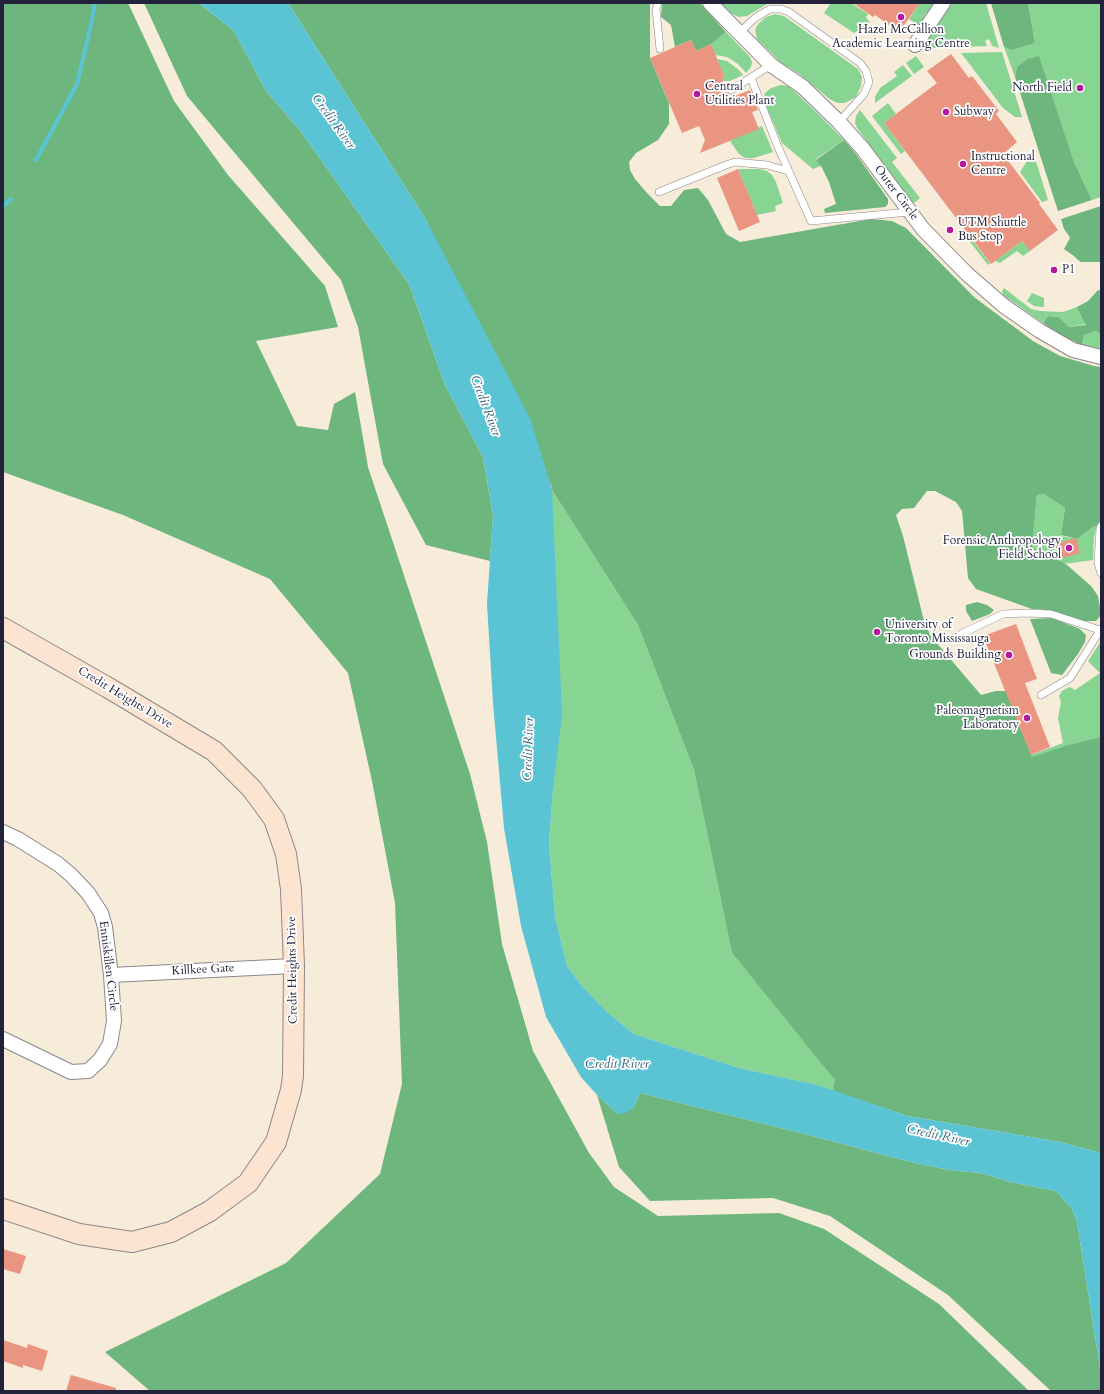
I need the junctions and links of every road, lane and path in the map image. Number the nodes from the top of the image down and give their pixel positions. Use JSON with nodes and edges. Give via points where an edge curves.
{"nodes":[{"id":1,"x":658,"y":3,"type":"edge"},
{"id":2,"x":710,"y":3,"type":"edge"},
{"id":3,"x":943,"y":3,"type":"edge"},
{"id":4,"x":738,"y":33,"type":"junction"},
{"id":5,"x":915,"y":45,"type":"dead end"},
{"id":6,"x":660,"y":49,"type":"dead end"},
{"id":7,"x":771,"y":65,"type":"junction"},
{"id":8,"x":751,"y":78,"type":"junction"},
{"id":9,"x":731,"y":90,"type":"dead end"},
{"id":10,"x":839,"y":122,"type":"junction"},
{"id":11,"x":788,"y":170,"type":"junction"},
{"id":12,"x":658,"y":192,"type":"dead end"},
{"id":13,"x":909,"y":212,"type":"junction"},
{"id":14,"x":1101,"y":358,"type":"edge"},
{"id":15,"x":1101,"y":526,"type":"edge"},
{"id":16,"x":1101,"y":572,"type":"edge"},
{"id":17,"x":3,"y":628,"type":"edge"},
{"id":18,"x":1101,"y":629,"type":"edge"},
{"id":19,"x":960,"y":634,"type":"dead end"},
{"id":20,"x":1041,"y":696,"type":"dead end"},
{"id":21,"x":3,"y":832,"type":"edge"},
{"id":22,"x":294,"y":966,"type":"junction"},
{"id":23,"x":112,"y":975,"type":"junction"},
{"id":24,"x":3,"y":1039,"type":"edge"},
{"id":25,"x":3,"y":1209,"type":"edge"}],
"edges":[{"from":1,"to":6,"type":"lane","via":[[656,9]]},
{"from":2,"to":4,"type":"street","name":"Outer Circle"},
{"from":3,"to":5,"type":"street"},
{"from":4,"to":7,"type":"street","name":"Outer Circle"},
{"from":4,"to":10,"type":"lane","via":[[763,12],[781,9],[789,12],[860,63],[866,71],[868,82],[864,94]]},
{"from":7,"to":8,"type":"lane"},
{"from":7,"to":10,"type":"street","name":"Outer Circle","via":[[803,87]]},
{"from":8,"to":9,"type":"lane"},
{"from":8,"to":11,"type":"lane"},
{"from":10,"to":13,"type":"street","name":"Outer Circle","via":[[863,149]]},
{"from":11,"to":12,"type":"lane","via":[[735,162]]},
{"from":11,"to":13,"type":"lane","via":[[811,221]]},
{"from":13,"to":14,"type":"street","name":"Outer Circle","via":[[966,273],[1004,306],[1058,343]]},
{"from":15,"to":16,"type":"lane","via":[[1098,563]]},
{"from":17,"to":22,"type":"street","name":"Credit Heights Drive","via":[[214,751],[252,789],[274,819],[286,854],[291,889]]},
{"from":18,"to":19,"type":"lane","via":[[1051,614],[1027,613],[1003,614]]},
{"from":18,"to":20,"type":"lane","via":[[1070,678]]},
{"from":21,"to":23,"type":"street","name":"Enniskillen Circle","via":[[58,864],[88,893],[101,913]]},
{"from":22,"to":23,"type":"street","name":"Killkee Gate"},
{"from":22,"to":25,"type":"street","name":"Credit Heights Drive","via":[[291,1090],[276,1142],[248,1183],[210,1212],[170,1232],[132,1242],[79,1234]]},
{"from":23,"to":24,"type":"street","name":"Enniskillen Circle","via":[[114,1021],[110,1044],[100,1060],[88,1071],[71,1072]]}]}
